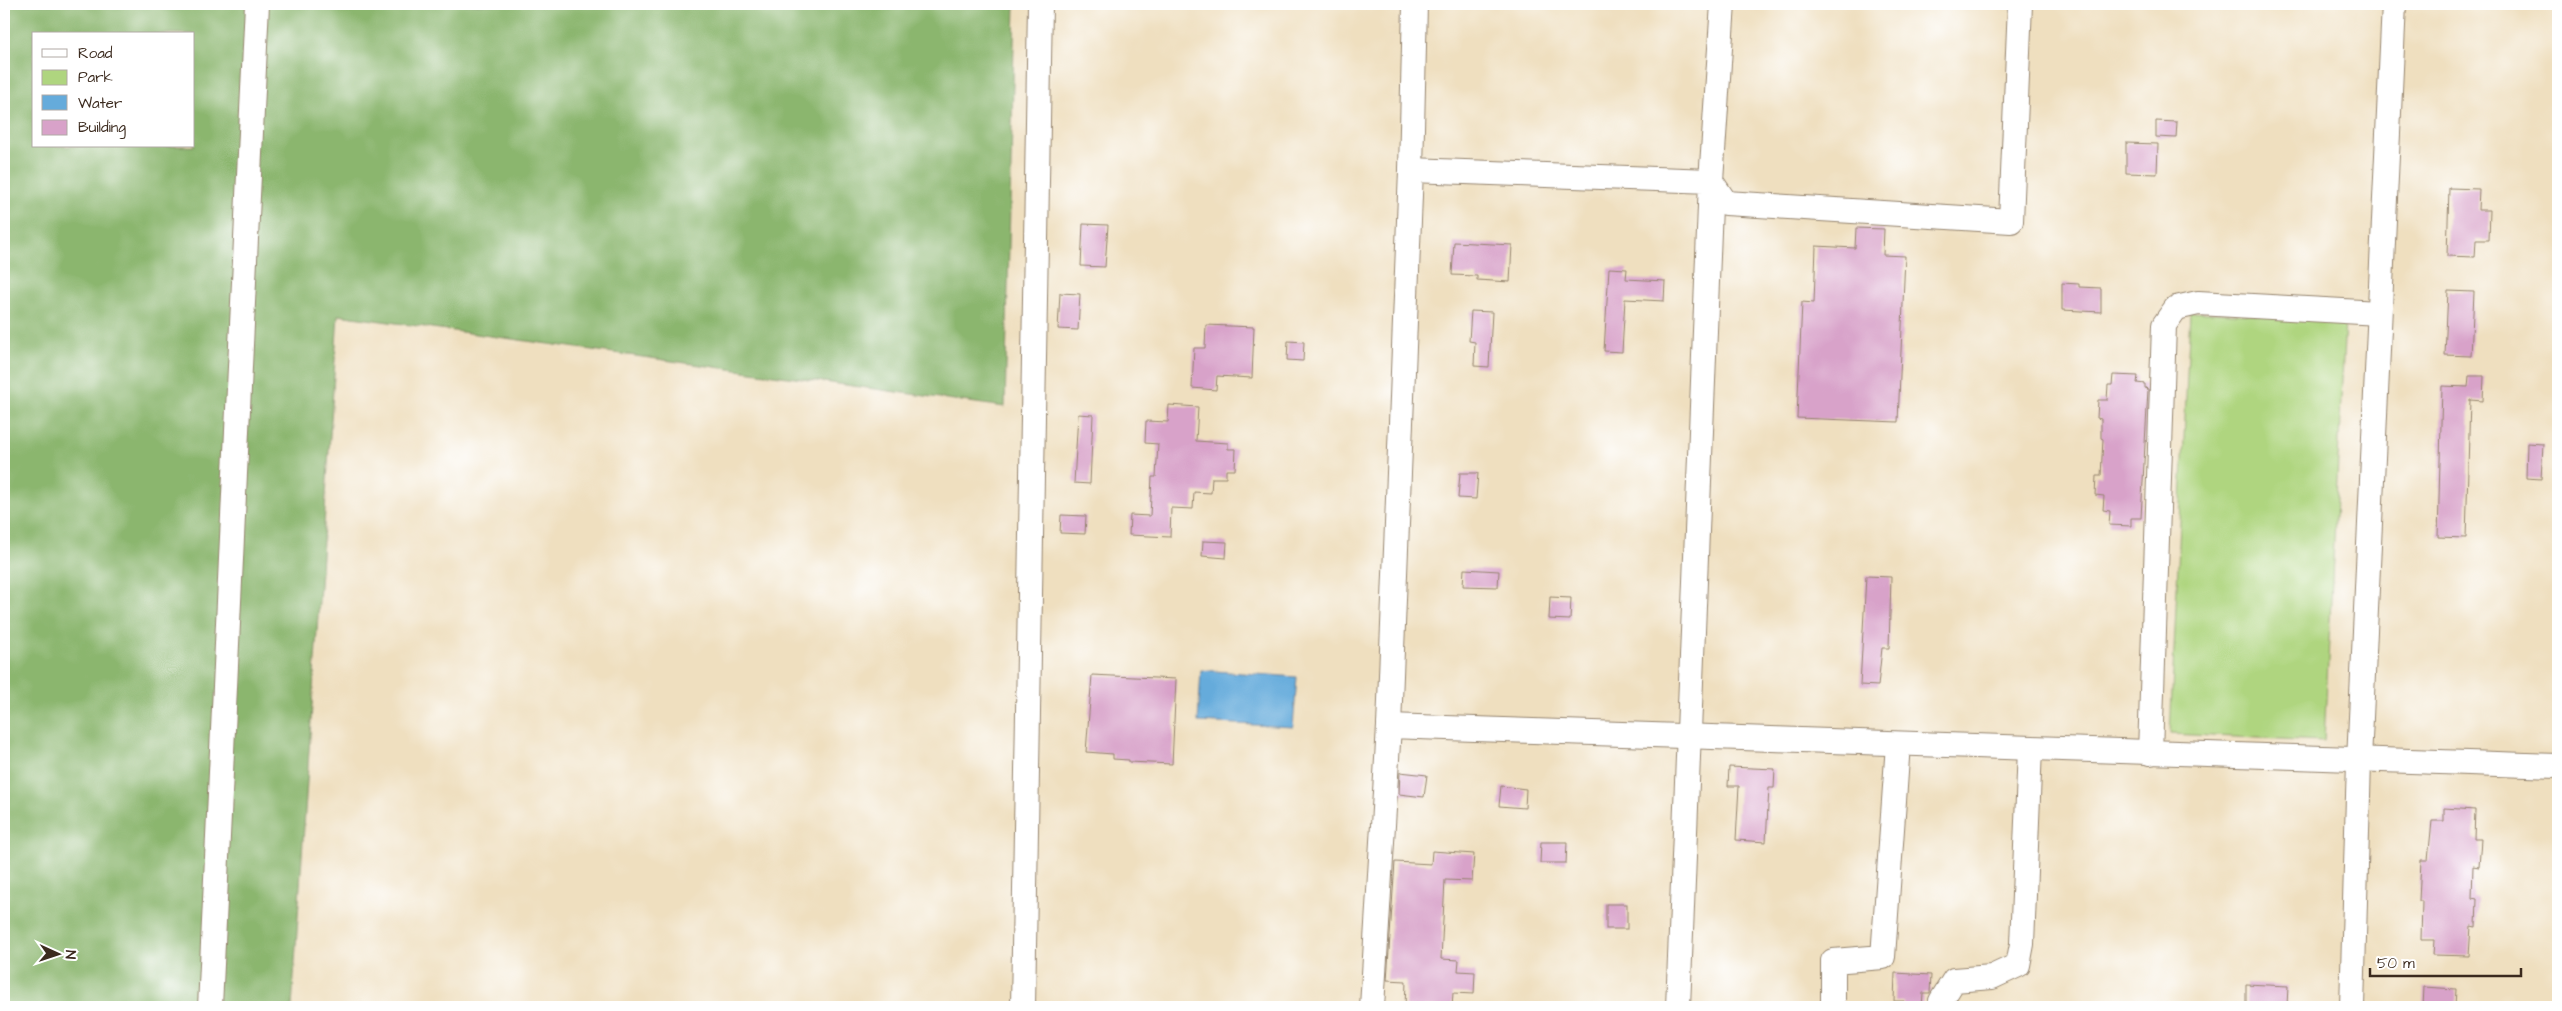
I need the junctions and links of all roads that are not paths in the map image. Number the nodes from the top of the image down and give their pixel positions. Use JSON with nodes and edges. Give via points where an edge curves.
{"nodes":[{"id":1,"x":257,"y":4,"type":"edge"},
{"id":2,"x":1040,"y":4,"type":"edge"},
{"id":3,"x":1415,"y":4,"type":"edge"},
{"id":4,"x":1724,"y":4,"type":"edge"},
{"id":5,"x":2020,"y":4,"type":"edge"},
{"id":6,"x":2394,"y":4,"type":"edge"},
{"id":7,"x":1412,"y":170,"type":"junction"},
{"id":8,"x":1711,"y":181,"type":"junction"},
{"id":9,"x":2379,"y":313,"type":"junction"},
{"id":10,"x":1389,"y":726,"type":"junction"},
{"id":11,"x":1690,"y":737,"type":"junction"},
{"id":12,"x":1898,"y":744,"type":"junction"},
{"id":13,"x":2030,"y":748,"type":"junction"},
{"id":14,"x":2150,"y":753,"type":"junction"},
{"id":15,"x":2359,"y":761,"type":"junction"},
{"id":16,"x":2558,"y":766,"type":"edge"},
{"id":17,"x":1941,"y":1001,"type":"dead end"},
{"id":18,"x":210,"y":1007,"type":"edge"},
{"id":19,"x":1022,"y":1007,"type":"edge"},
{"id":20,"x":1372,"y":1007,"type":"edge"},
{"id":21,"x":1678,"y":1007,"type":"edge"},
{"id":22,"x":1833,"y":1007,"type":"edge"},
{"id":23,"x":2352,"y":1007,"type":"edge"}],
"edges":[{"from":1,"to":18,"type":"street"},
{"from":2,"to":19,"type":"street"},
{"from":3,"to":7,"type":"street"},
{"from":4,"to":8,"type":"street"},
{"from":5,"to":8,"type":"street","via":[[2011,221],[1726,203]]},
{"from":6,"to":9,"type":"street"},
{"from":7,"to":8,"type":"street"},
{"from":7,"to":10,"type":"street"},
{"from":8,"to":11,"type":"street"},
{"from":9,"to":14,"type":"street","via":[[2198,303],[2176,308],[2164,324]]},
{"from":9,"to":15,"type":"street"},
{"from":10,"to":11,"type":"street"},
{"from":10,"to":20,"type":"street"},
{"from":11,"to":12,"type":"street"},
{"from":11,"to":21,"type":"street"},
{"from":12,"to":13,"type":"street"},
{"from":12,"to":22,"type":"street","via":[[1883,957],[1833,961]]},
{"from":13,"to":14,"type":"street"},
{"from":13,"to":17,"type":"street","via":[[2022,944],[2018,966],[1992,978],[1954,980]]},
{"from":14,"to":15,"type":"street"},
{"from":15,"to":16,"type":"street"},
{"from":15,"to":23,"type":"street"}]}
